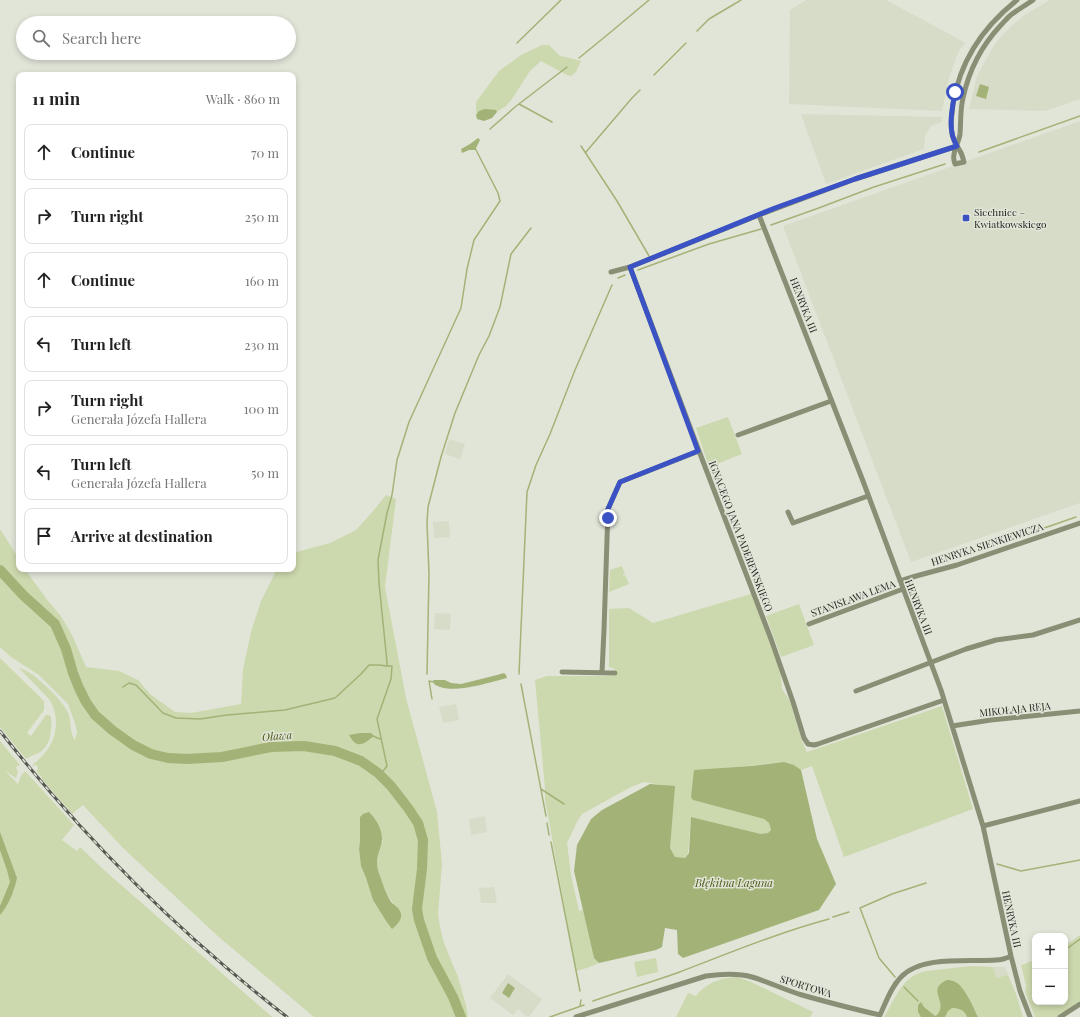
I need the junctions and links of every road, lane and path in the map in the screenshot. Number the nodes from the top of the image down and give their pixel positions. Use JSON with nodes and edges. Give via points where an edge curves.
{"nodes":[{"id":1,"x":1017,"y":0,"type":"edge"},
{"id":2,"x":1033,"y":0,"type":"edge"},
{"id":3,"x":957,"y":146,"type":"junction"},
{"id":4,"x":759,"y":214,"type":"junction"},
{"id":5,"x":630,"y":267,"type":"junction"},
{"id":6,"x":611,"y":272,"type":"dead end"},
{"id":7,"x":831,"y":401,"type":"junction"},
{"id":8,"x":738,"y":436,"type":"dead end"},
{"id":9,"x":698,"y":451,"type":"junction"},
{"id":10,"x":868,"y":496,"type":"junction"},
{"id":11,"x":788,"y":512,"type":"dead end"},
{"id":12,"x":1080,"y":523,"type":"edge"},
{"id":13,"x":900,"y":581,"type":"junction"},
{"id":14,"x":903,"y":590,"type":"junction"},
{"id":15,"x":1080,"y":620,"type":"edge"},
{"id":16,"x":809,"y":624,"type":"dead end"},
{"id":17,"x":931,"y":663,"type":"junction"},
{"id":18,"x":562,"y":672,"type":"dead end"},
{"id":19,"x":602,"y":672,"type":"junction"},
{"id":20,"x":614,"y":673,"type":"dead end"},
{"id":21,"x":856,"y":691,"type":"dead end"},
{"id":22,"x":944,"y":700,"type":"junction"},
{"id":23,"x":1080,"y":711,"type":"edge"},
{"id":24,"x":952,"y":726,"type":"junction"},
{"id":25,"x":1080,"y":801,"type":"edge"},
{"id":26,"x":983,"y":826,"type":"junction"},
{"id":27,"x":1012,"y":956,"type":"junction"},
{"id":28,"x":1080,"y":1004,"type":"edge"},
{"id":29,"x":576,"y":1017,"type":"edge"},
{"id":30,"x":1030,"y":1017,"type":"edge"},
{"id":31,"x":1060,"y":1017,"type":"edge"}],
"edges":[{"from":1,"to":3,"type":"street","via":[[995,18],[974,46],[961,72],[951,121],[952,135]]},
{"from":2,"to":3,"type":"street","via":[[1011,14],[979,53],[967,81]]},
{"from":3,"to":4,"type":"street"},
{"from":4,"to":5,"type":"street"},
{"from":4,"to":7,"type":"street","name":"HENRYKA III"},
{"from":5,"to":6,"type":"street"},
{"from":5,"to":9,"type":"street","name":"IGNACEGO JANA PADEREWSKIEGO"},
{"from":7,"to":8,"type":"street"},
{"from":7,"to":10,"type":"street","name":"HENRYKA III"},
{"from":9,"to":19,"type":"street","via":[[620,482],[608,509]]},
{"from":9,"to":22,"type":"street","name":"IGNACEGO JANA PADEREWSKIEGO","via":[[771,639],[808,744],[818,744]]},
{"from":10,"to":11,"type":"street","via":[[793,523]]},
{"from":10,"to":13,"type":"street","name":"HENRYKA III"},
{"from":12,"to":13,"type":"street","name":"HENRYKA SIENKIEWICZA","via":[[957,565]]},
{"from":13,"to":14,"type":"street","name":"HENRYKA III"},
{"from":14,"to":16,"type":"street","name":"STANISŁAWA LEMA"},
{"from":14,"to":17,"type":"street","name":"HENRYKA III"},
{"from":15,"to":17,"type":"street","via":[[1033,635],[996,640]]},
{"from":17,"to":21,"type":"street"},
{"from":17,"to":22,"type":"street","name":"HENRYKA III"},
{"from":18,"to":19,"type":"street"},
{"from":19,"to":20,"type":"street"},
{"from":22,"to":24,"type":"street","name":"HENRYKA III"},
{"from":23,"to":24,"type":"street","name":"MIKOŁAJA REJA"},
{"from":24,"to":26,"type":"street","name":"HENRYKA III"},
{"from":25,"to":26,"type":"street"},
{"from":26,"to":27,"type":"street","name":"HENRYKA III"},
{"from":27,"to":29,"type":"street","name":"SPORTOWA","via":[[997,960],[933,963],[913,968],[895,985],[880,1014],[796,993],[751,977],[721,974],[706,976]]},
{"from":27,"to":30,"type":"street","name":"HENRYKA III","via":[[1020,991]]},
{"from":28,"to":31,"type":"street"}]}
